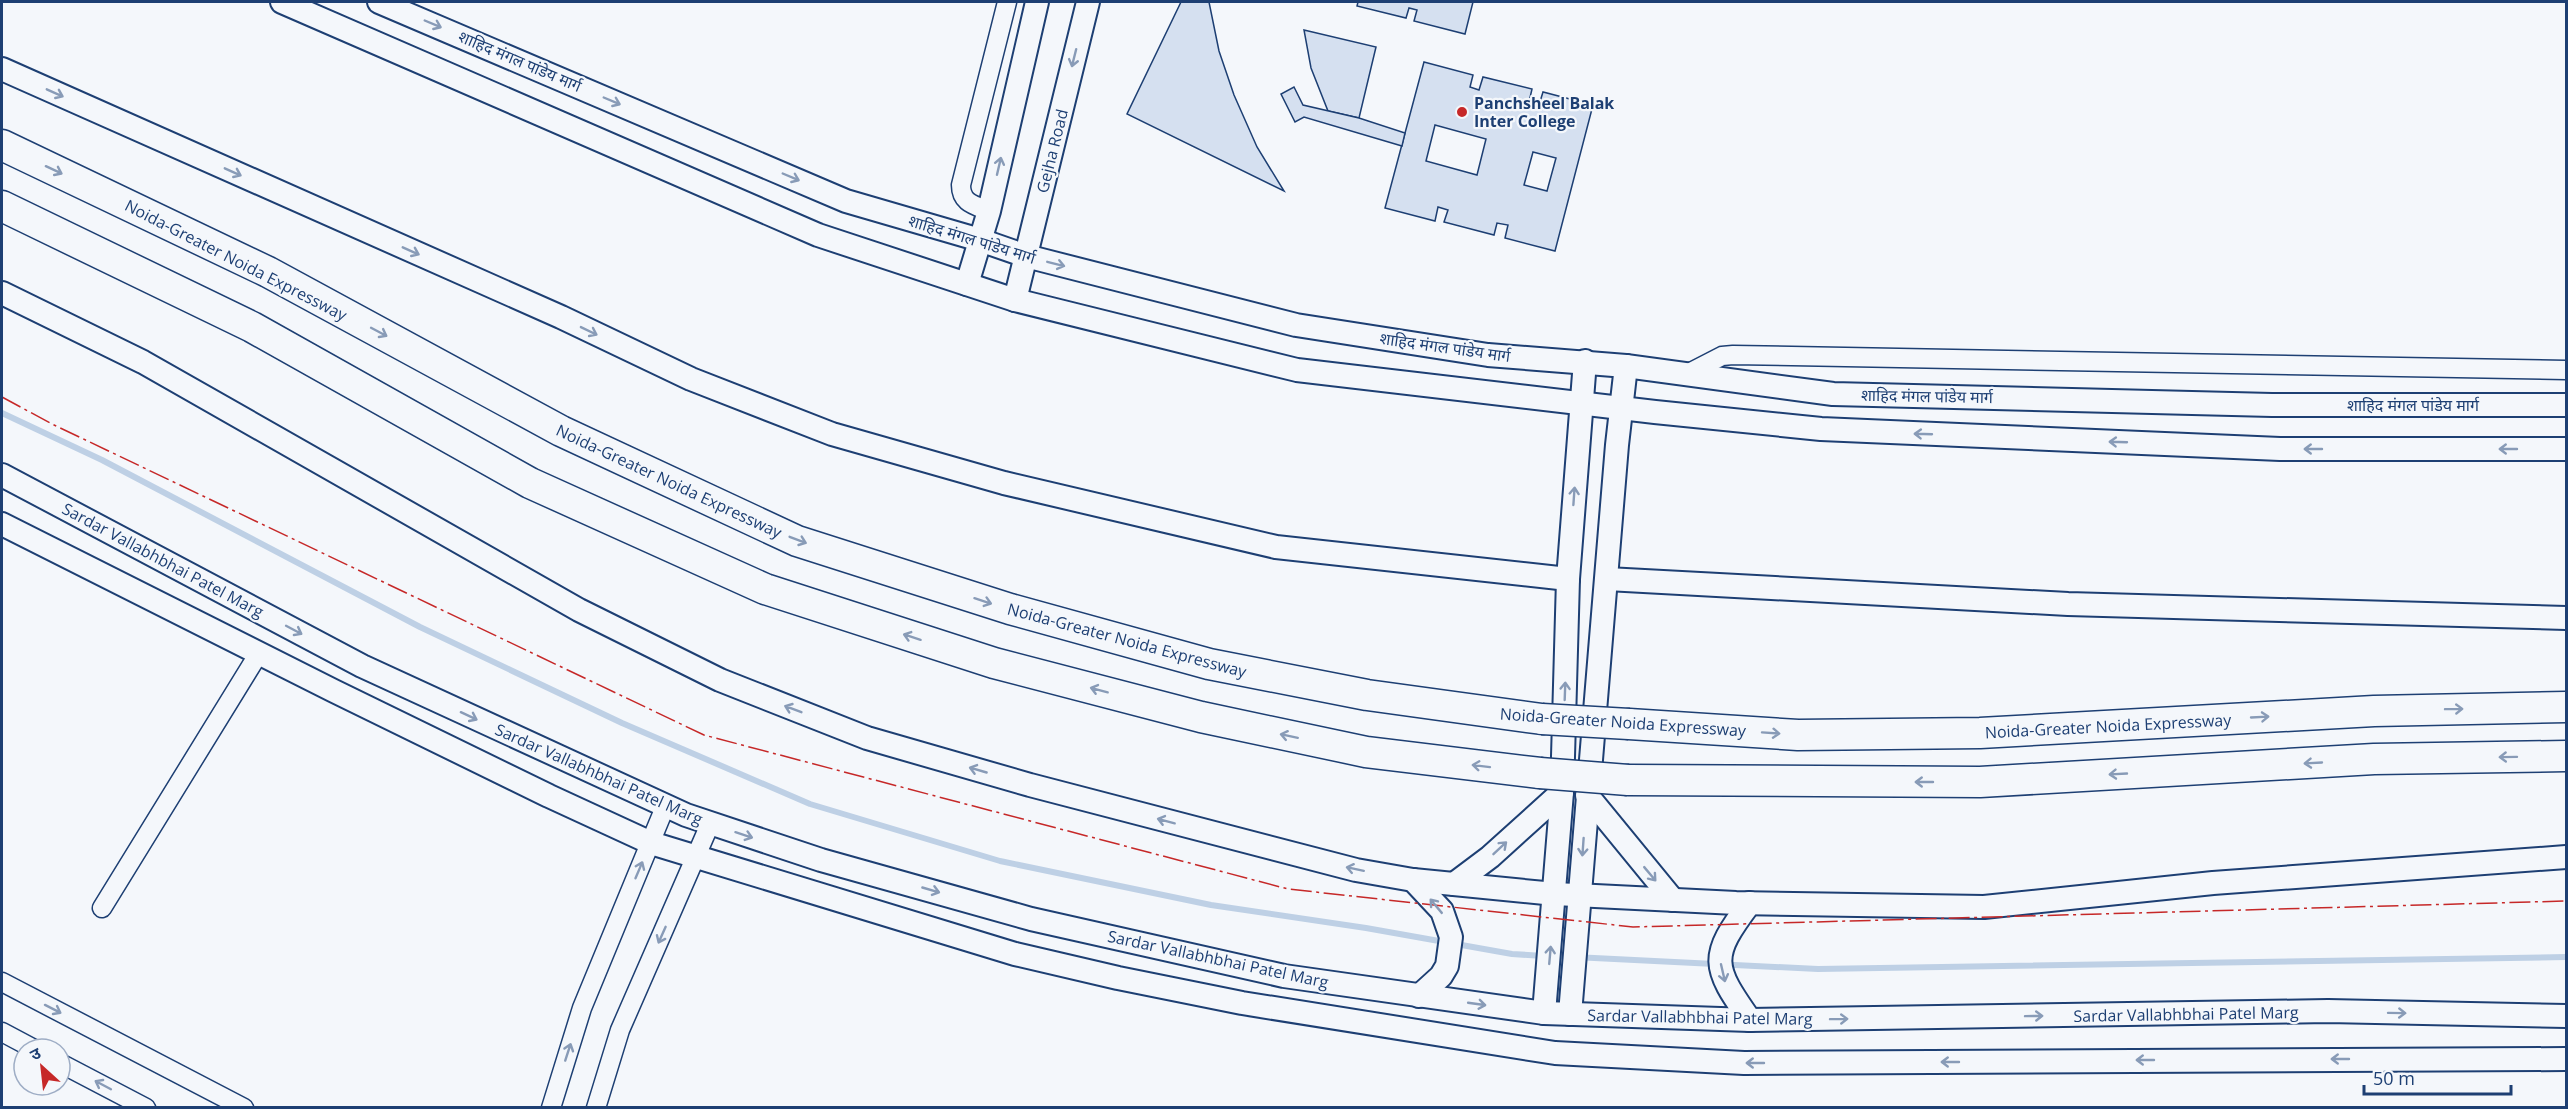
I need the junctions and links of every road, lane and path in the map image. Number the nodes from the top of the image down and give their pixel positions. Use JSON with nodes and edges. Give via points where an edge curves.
{"nodes":[{"id":1,"x":282,"y":2,"type":"edge"},
{"id":2,"x":379,"y":2,"type":"edge"},
{"id":3,"x":1007,"y":2,"type":"edge"},
{"id":4,"x":1036,"y":2,"type":"edge"},
{"id":5,"x":1088,"y":2,"type":"edge"},
{"id":6,"x":2,"y":69,"type":"edge"},
{"id":7,"x":2,"y":145,"type":"edge"},
{"id":8,"x":2,"y":206,"type":"edge"},
{"id":9,"x":988,"y":211,"type":"junction"},
{"id":10,"x":980,"y":240,"type":"junction"},
{"id":11,"x":1026,"y":256,"type":"junction"},
{"id":12,"x":967,"y":284,"type":"junction"},
{"id":13,"x":2,"y":293,"type":"edge"},
{"id":14,"x":1015,"y":300,"type":"junction"},
{"id":15,"x":1585,"y":361,"type":"junction"},
{"id":16,"x":1626,"y":366,"type":"junction"},
{"id":17,"x":2566,"y":370,"type":"edge"},
{"id":18,"x":1687,"y":374,"type":"junction"},
{"id":19,"x":1580,"y":404,"type":"junction"},
{"id":20,"x":2566,"y":405,"type":"edge"},
{"id":21,"x":1621,"y":408,"type":"junction"},
{"id":22,"x":2566,"y":449,"type":"edge"},
{"id":23,"x":2,"y":475,"type":"edge"},
{"id":24,"x":2,"y":524,"type":"edge"},
{"id":25,"x":1568,"y":579,"type":"junction"},
{"id":26,"x":1607,"y":579,"type":"junction"},
{"id":27,"x":2566,"y":618,"type":"edge"},
{"id":28,"x":259,"y":653,"type":"junction"},
{"id":29,"x":2566,"y":707,"type":"edge"},
{"id":30,"x":2566,"y":756,"type":"edge"},
{"id":31,"x":1551,"y":782,"type":"junction"},
{"id":32,"x":1587,"y":795,"type":"junction"},
{"id":33,"x":665,"y":807,"type":"junction"},
{"id":34,"x":710,"y":824,"type":"junction"},
{"id":35,"x":651,"y":843,"type":"junction"},
{"id":36,"x":696,"y":857,"type":"junction"},
{"id":37,"x":2566,"y":857,"type":"edge"},
{"id":38,"x":1413,"y":880,"type":"junction"},
{"id":39,"x":1454,"y":884,"type":"junction"},
{"id":40,"x":1556,"y":894,"type":"junction"},
{"id":41,"x":1580,"y":896,"type":"junction"},
{"id":42,"x":1673,"y":900,"type":"junction"},
{"id":43,"x":1750,"y":903,"type":"junction"},
{"id":44,"x":102,"y":908,"type":"dead end"},
{"id":45,"x":2,"y":982,"type":"edge"},
{"id":46,"x":1419,"y":996,"type":"junction"},
{"id":47,"x":1544,"y":1013,"type":"junction"},
{"id":48,"x":1570,"y":1014,"type":"junction"},
{"id":49,"x":2566,"y":1016,"type":"edge"},
{"id":50,"x":1750,"y":1020,"type":"junction"},
{"id":51,"x":2566,"y":1059,"type":"edge"},
{"id":52,"x":72,"y":1069,"type":"edge"},
{"id":53,"x":146,"y":1107,"type":"edge"},
{"id":54,"x":244,"y":1107,"type":"edge"},
{"id":55,"x":550,"y":1107,"type":"edge"},
{"id":56,"x":596,"y":1107,"type":"edge"}],
"edges":[{"from":1,"to":12,"type":"street","via":[[818,235]]},
{"from":2,"to":10,"type":"street","name":"शाहिद मंगल पांडेय मार्ग","one_way":true,"via":[[846,201]]},
{"from":3,"to":9,"type":"street","via":[[961,185],[969,204]]},
{"from":9,"to":4,"type":"street","one_way":true},
{"from":5,"to":11,"type":"street","name":"Gejha Road","one_way":true},
{"from":6,"to":25,"type":"street","one_way":true,"via":[[561,317],[691,380],[832,434],[1004,483],[1276,547]]},
{"from":7,"to":29,"type":"highway","name":"Noida-Greater Noida Expressway","one_way":true,"bridge":true,"via":[[268,272],[561,431],[797,541],[1010,609],[1209,664],[1367,695],[1542,719],[1798,735],[1980,733],[2373,711]]},
{"from":31,"to":8,"type":"highway","one_way":true,"via":[[1366,752],[1201,717],[994,663],[765,589],[530,483],[252,327]]},
{"from":9,"to":10,"type":"street"},
{"from":10,"to":11,"type":"street","name":"शाहिद मंगल पांडेय मार्ग"},
{"from":10,"to":12,"type":"street"},
{"from":11,"to":14,"type":"street","name":"Gejha Road"},
{"from":11,"to":15,"type":"street","name":"शाहिद मंगल पांडेय मार्ग","one_way":true,"via":[[1296,325],[1488,355]]},
{"from":12,"to":14,"type":"street"},
{"from":38,"to":13,"type":"street","one_way":true,"via":[[1356,870],[867,738],[720,680],[579,610],[143,362]]},
{"from":14,"to":19,"type":"street","via":[[1297,370]]},
{"from":15,"to":16,"type":"street","name":"शाहिद मंगल पांडेय मार्ग"},
{"from":15,"to":19,"type":"street"},
{"from":16,"to":18,"type":"street","name":"शाहिद मंगल पांडेय मार्ग"},
{"from":16,"to":21,"type":"street"},
{"from":17,"to":18,"type":"street","via":[[1733,355],[1722,356]]},
{"from":18,"to":20,"type":"street","name":"शाहिद मंगल पांडेय मार्ग","via":[[1833,394],[2272,405]]},
{"from":19,"to":21,"type":"street"},
{"from":25,"to":19,"type":"street","one_way":true},
{"from":22,"to":21,"type":"street","one_way":true,"via":[[2280,449],[1821,429]]},
{"from":21,"to":26,"type":"street"},
{"from":23,"to":33,"type":"street","name":"Sardar Vallabhbhai Patel Marg","one_way":true,"via":[[362,666]]},
{"from":24,"to":28,"type":"street"},
{"from":31,"to":25,"type":"street","one_way":true},
{"from":26,"to":27,"type":"street","via":[[2068,604]]},
{"from":26,"to":32,"type":"street"},
{"from":28,"to":35,"type":"street"},
{"from":28,"to":44,"type":"street"},
{"from":30,"to":31,"type":"highway","one_way":true,"bridge":true,"via":[[2374,759],[1980,782]]},
{"from":39,"to":31,"type":"street","one_way":true,"via":[[1490,857]]},
{"from":31,"to":40,"type":"street"},
{"from":32,"to":41,"type":"street","one_way":true},
{"from":32,"to":42,"type":"street","one_way":true},
{"from":33,"to":34,"type":"street","name":"Sardar Vallabhbhai Patel Marg"},
{"from":33,"to":35,"type":"street"},
{"from":34,"to":36,"type":"street"},
{"from":34,"to":46,"type":"street","name":"Sardar Vallabhbhai Patel Marg","one_way":true,"via":[[821,860],[1031,919],[1284,976]]},
{"from":35,"to":36,"type":"street"},
{"from":55,"to":35,"type":"street","one_way":true,"via":[[582,1008]]},
{"from":51,"to":36,"type":"street","one_way":true,"via":[[1743,1063],[1556,1053],[1242,1004],[1118,978],[1015,954]]},
{"from":36,"to":56,"type":"street","one_way":true,"via":[[620,1030]]},
{"from":37,"to":43,"type":"street","via":[[2213,883],[1984,907]]},
{"from":38,"to":39,"type":"street"},
{"from":46,"to":38,"type":"street","one_way":true,"via":[[1447,966],[1451,937],[1442,911]]},
{"from":39,"to":40,"type":"street"},
{"from":40,"to":41,"type":"street"},
{"from":47,"to":40,"type":"street","one_way":true},
{"from":41,"to":42,"type":"street"},
{"from":41,"to":48,"type":"street"},
{"from":42,"to":43,"type":"street"},
{"from":43,"to":50,"type":"street","one_way":true,"via":[[1728,932],[1719,955],[1726,986]]},
{"from":45,"to":54,"type":"street","one_way":true},
{"from":46,"to":47,"type":"street","name":"Sardar Vallabhbhai Patel Marg","one_way":true},
{"from":47,"to":48,"type":"street","name":"Sardar Vallabhbhai Patel Marg"},
{"from":48,"to":50,"type":"street","name":"Sardar Vallabhbhai Patel Marg"},
{"from":50,"to":49,"type":"street","name":"Sardar Vallabhbhai Patel Marg","one_way":true,"via":[[2328,1011]]},
{"from":53,"to":52,"type":"street","one_way":true}]}
